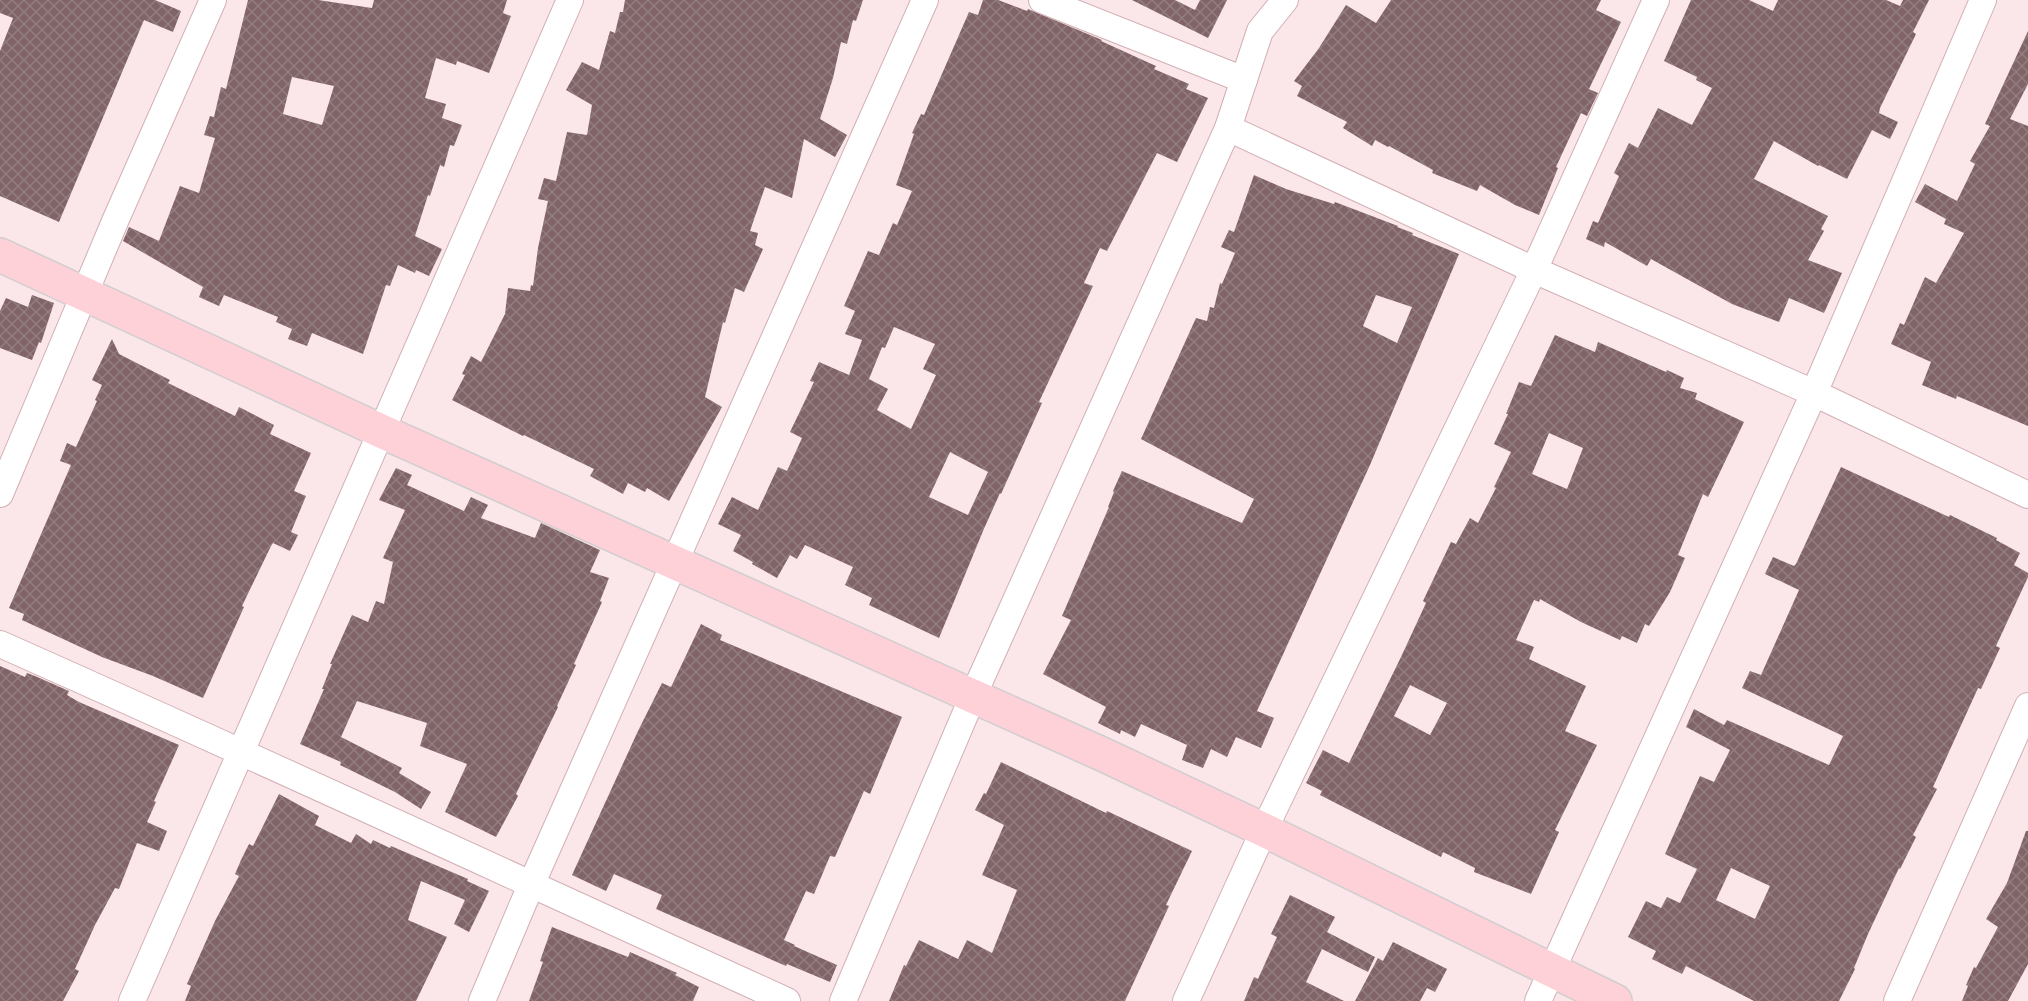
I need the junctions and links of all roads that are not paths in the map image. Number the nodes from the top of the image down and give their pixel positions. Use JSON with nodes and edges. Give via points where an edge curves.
{"nodes":[{"id":1,"x":213,"y":0,"type":"edge"},
{"id":2,"x":570,"y":0,"type":"edge"},
{"id":3,"x":925,"y":0,"type":"edge"},
{"id":4,"x":1042,"y":0,"type":"edge"},
{"id":5,"x":1285,"y":0,"type":"edge"},
{"id":6,"x":1656,"y":0,"type":"edge"},
{"id":7,"x":1983,"y":0,"type":"edge"},
{"id":8,"x":1244,"y":80,"type":"junction"},
{"id":9,"x":1228,"y":128,"type":"junction"},
{"id":10,"x":0,"y":255,"type":"edge"},
{"id":11,"x":1534,"y":270,"type":"junction"},
{"id":12,"x":85,"y":293,"type":"junction"},
{"id":13,"x":1814,"y":393,"type":"junction"},
{"id":14,"x":381,"y":431,"type":"junction"},
{"id":15,"x":0,"y":494,"type":"edge"},
{"id":16,"x":2028,"y":495,"type":"edge"},
{"id":17,"x":674,"y":563,"type":"junction"},
{"id":18,"x":0,"y":644,"type":"edge"},
{"id":19,"x":973,"y":696,"type":"junction"},
{"id":20,"x":2028,"y":706,"type":"edge"},
{"id":21,"x":241,"y":751,"type":"junction"},
{"id":22,"x":1264,"y":830,"type":"junction"},
{"id":23,"x":531,"y":885,"type":"junction"},
{"id":24,"x":1551,"y":972,"type":"junction"},
{"id":25,"x":132,"y":1001,"type":"edge"},
{"id":26,"x":482,"y":1001,"type":"edge"},
{"id":27,"x":787,"y":1001,"type":"edge"},
{"id":28,"x":843,"y":1001,"type":"edge"},
{"id":29,"x":1186,"y":1001,"type":"edge"},
{"id":30,"x":1538,"y":1001,"type":"edge"},
{"id":31,"x":1615,"y":1001,"type":"edge"},
{"id":32,"x":1897,"y":1001,"type":"edge"}],
"edges":[{"from":1,"to":12,"type":"street"},
{"from":2,"to":14,"type":"street"},
{"from":3,"to":17,"type":"street"},
{"from":4,"to":8,"type":"street"},
{"from":5,"to":8,"type":"street","via":[[1260,31]]},
{"from":6,"to":11,"type":"street"},
{"from":7,"to":13,"type":"street"},
{"from":8,"to":9,"type":"street"},
{"from":9,"to":11,"type":"street"},
{"from":9,"to":19,"type":"street"},
{"from":10,"to":12,"type":"main road"},
{"from":11,"to":13,"type":"street"},
{"from":11,"to":22,"type":"street"},
{"from":12,"to":14,"type":"main road"},
{"from":12,"to":15,"type":"street"},
{"from":13,"to":16,"type":"street"},
{"from":13,"to":24,"type":"street"},
{"from":14,"to":17,"type":"main road"},
{"from":14,"to":21,"type":"street"},
{"from":17,"to":19,"type":"main road"},
{"from":17,"to":23,"type":"street"},
{"from":18,"to":21,"type":"street"},
{"from":19,"to":22,"type":"main road"},
{"from":19,"to":28,"type":"street"},
{"from":20,"to":32,"type":"street"},
{"from":21,"to":23,"type":"street"},
{"from":21,"to":25,"type":"street"},
{"from":22,"to":24,"type":"main road"},
{"from":22,"to":29,"type":"street"},
{"from":23,"to":26,"type":"street"},
{"from":23,"to":27,"type":"street"},
{"from":24,"to":30,"type":"street"},
{"from":24,"to":31,"type":"main road"}]}
